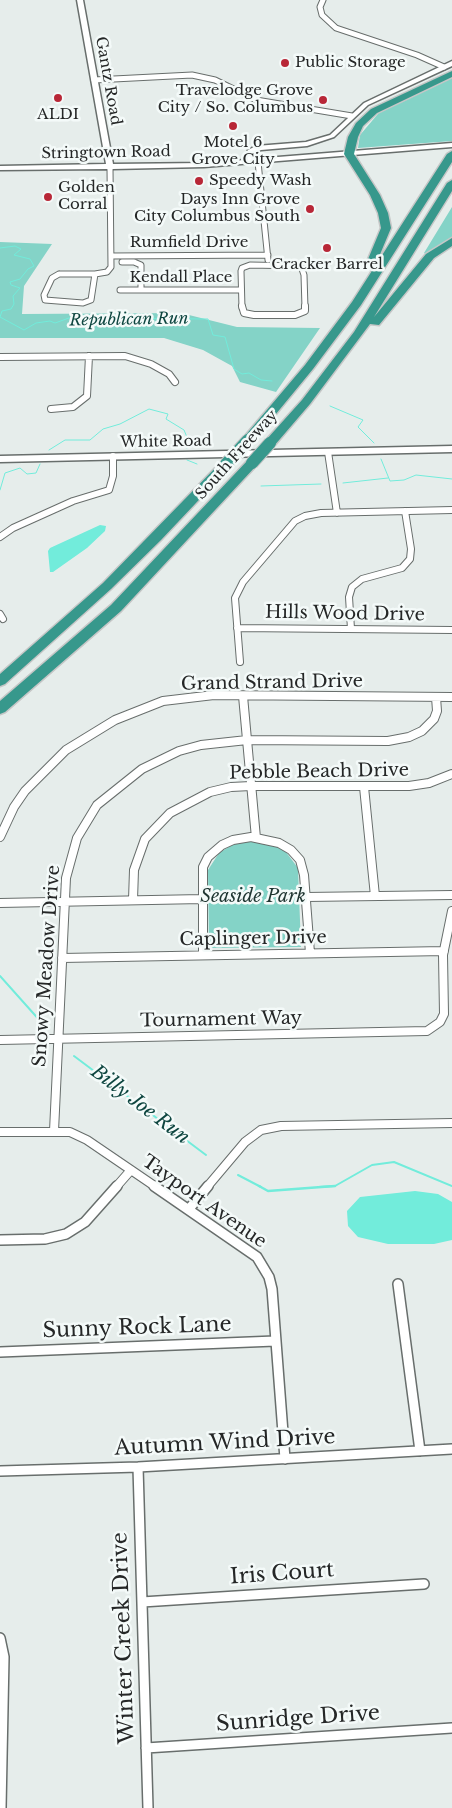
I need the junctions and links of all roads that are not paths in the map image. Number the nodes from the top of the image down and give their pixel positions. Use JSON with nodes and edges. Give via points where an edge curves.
{"nodes":[{"id":1,"x":80,"y":0,"type":"edge"},
{"id":2,"x":323,"y":0,"type":"edge"},
{"id":3,"x":452,"y":63,"type":"edge"},
{"id":4,"x":448,"y":70,"type":"edge"},
{"id":5,"x":94,"y":80,"type":"junction"},
{"id":6,"x":352,"y":116,"type":"junction"},
{"id":7,"x":452,"y":145,"type":"edge"},
{"id":8,"x":255,"y":149,"type":"junction"},
{"id":9,"x":349,"y":154,"type":"junction"},
{"id":10,"x":452,"y":154,"type":"edge"},
{"id":11,"x":246,"y":162,"type":"junction"},
{"id":12,"x":258,"y":162,"type":"junction"},
{"id":13,"x":0,"y":168,"type":"edge"},
{"id":14,"x":110,"y":168,"type":"junction"},
{"id":15,"x":452,"y":183,"type":"edge"},
{"id":16,"x":452,"y":201,"type":"edge"},
{"id":17,"x":452,"y":241,"type":"edge"},
{"id":18,"x":268,"y":255,"type":"junction"},
{"id":19,"x":111,"y":256,"type":"junction"},
{"id":20,"x":122,"y":262,"type":"dead end"},
{"id":21,"x":268,"y":264,"type":"junction"},
{"id":22,"x":95,"y":274,"type":"junction"},
{"id":23,"x":120,"y":290,"type":"dead end"},
{"id":24,"x":141,"y":290,"type":"junction"},
{"id":25,"x":241,"y":290,"type":"junction"},
{"id":26,"x":393,"y":299,"type":"junction"},
{"id":27,"x":357,"y":303,"type":"junction"},
{"id":28,"x":89,"y":356,"type":"junction"},
{"id":29,"x":0,"y":358,"type":"edge"},
{"id":30,"x":328,"y":374,"type":"junction"},
{"id":31,"x":175,"y":382,"type":"dead end"},
{"id":32,"x":51,"y":409,"type":"dead end"},
{"id":33,"x":452,"y":449,"type":"edge"},
{"id":34,"x":328,"y":452,"type":"junction"},
{"id":35,"x":113,"y":456,"type":"junction"},
{"id":36,"x":0,"y":459,"type":"edge"},
{"id":37,"x":452,"y":510,"type":"edge"},
{"id":38,"x":405,"y":511,"type":"junction"},
{"id":39,"x":338,"y":513,"type":"junction"},
{"id":40,"x":0,"y":537,"type":"edge"},
{"id":41,"x":238,"y":628,"type":"junction"},
{"id":42,"x":351,"y":629,"type":"junction"},
{"id":43,"x":452,"y":630,"type":"edge"},
{"id":44,"x":240,"y":662,"type":"dead end"},
{"id":45,"x":0,"y":681,"type":"edge"},
{"id":46,"x":243,"y":696,"type":"junction"},
{"id":47,"x":436,"y":697,"type":"junction"},
{"id":48,"x":452,"y":697,"type":"edge"},
{"id":49,"x":0,"y":709,"type":"edge"},
{"id":50,"x":247,"y":740,"type":"junction"},
{"id":51,"x":452,"y":774,"type":"edge"},
{"id":52,"x":251,"y":786,"type":"junction"},
{"id":53,"x":364,"y":787,"type":"junction"},
{"id":54,"x":0,"y":837,"type":"edge"},
{"id":55,"x":256,"y":838,"type":"junction"},
{"id":56,"x":452,"y":895,"type":"edge"},
{"id":57,"x":375,"y":896,"type":"junction"},
{"id":58,"x":306,"y":897,"type":"junction"},
{"id":59,"x":202,"y":899,"type":"junction"},
{"id":60,"x":133,"y":900,"type":"junction"},
{"id":61,"x":65,"y":902,"type":"junction"},
{"id":62,"x":0,"y":903,"type":"edge"},
{"id":63,"x":452,"y":911,"type":"edge"},
{"id":64,"x":444,"y":950,"type":"junction"},
{"id":65,"x":310,"y":953,"type":"junction"},
{"id":66,"x":203,"y":955,"type":"junction"},
{"id":67,"x":62,"y":958,"type":"junction"},
{"id":68,"x":58,"y":1039,"type":"junction"},
{"id":69,"x":0,"y":1040,"type":"edge"},
{"id":70,"x":452,"y":1123,"type":"edge"},
{"id":71,"x":54,"y":1131,"type":"junction"},
{"id":72,"x":0,"y":1132,"type":"edge"},
{"id":73,"x":131,"y":1170,"type":"junction"},
{"id":74,"x":189,"y":1209,"type":"junction"},
{"id":75,"x":0,"y":1240,"type":"edge"},
{"id":76,"x":398,"y":1284,"type":"dead end"},
{"id":77,"x":275,"y":1341,"type":"junction"},
{"id":78,"x":0,"y":1352,"type":"edge"},
{"id":79,"x":452,"y":1449,"type":"edge"},
{"id":80,"x":420,"y":1451,"type":"junction"},
{"id":81,"x":286,"y":1459,"type":"junction"},
{"id":82,"x":138,"y":1468,"type":"junction"},
{"id":83,"x":0,"y":1471,"type":"edge"},
{"id":84,"x":424,"y":1584,"type":"dead end"},
{"id":85,"x":142,"y":1602,"type":"junction"},
{"id":86,"x":0,"y":1638,"type":"edge"},
{"id":87,"x":452,"y":1728,"type":"edge"},
{"id":88,"x":146,"y":1748,"type":"junction"},
{"id":89,"x":1,"y":1808,"type":"edge"},
{"id":90,"x":148,"y":1808,"type":"edge"}],
"edges":[{"from":1,"to":5,"type":"main road","name":"Gantz Road"},
{"from":2,"to":4,"type":"street","via":[[321,13],[336,28],[417,55]]},
{"from":3,"to":4,"type":"main road"},
{"from":4,"to":6,"type":"main road","via":[[382,95]]},
{"from":4,"to":9,"type":"highway","via":[[374,111],[359,125]]},
{"from":5,"to":6,"type":"street","via":[[198,76],[263,102]]},
{"from":5,"to":14,"type":"main road","name":"Gantz Road"},
{"from":6,"to":8,"type":"main road","via":[[335,134],[323,140]]},
{"from":7,"to":9,"type":"main road","name":"Stringtown Road"},
{"from":8,"to":11,"type":"main road"},
{"from":8,"to":12,"type":"main road"},
{"from":9,"to":12,"type":"main road","name":"Stringtown Road"},
{"from":9,"to":27,"type":"highway","via":[[375,195],[384,213],[386,228],[382,244],[359,286]]},
{"from":10,"to":27,"type":"highway","name":"South Freeway"},
{"from":11,"to":12,"type":"main road","name":"Stringtown Road"},
{"from":11,"to":14,"type":"main road","name":"Stringtown Road"},
{"from":12,"to":18,"type":"street"},
{"from":13,"to":14,"type":"main road","name":"Stringtown Road"},
{"from":14,"to":19,"type":"street","name":"Gantz Road"},
{"from":15,"to":30,"type":"highway","name":"South Freeway","via":[[359,333]]},
{"from":16,"to":26,"type":"highway"},
{"from":17,"to":26,"type":"highway","via":[[430,256]]},
{"from":18,"to":19,"type":"street","name":"Rumfield Drive"},
{"from":18,"to":21,"type":"street"},
{"from":19,"to":22,"type":"street","via":[[110,270]]},
{"from":20,"to":24,"type":"street","via":[[141,265]]},
{"from":21,"to":25,"type":"street","via":[[245,266],[241,271]]},
{"from":21,"to":25,"type":"street","via":[[301,266],[306,308],[303,313],[244,313]]},
{"from":22,"to":22,"type":"street","via":[[54,275],[44,298],[48,302],[88,302],[93,298]]},
{"from":23,"to":24,"type":"street","name":"Kendall Place"},
{"from":24,"to":25,"type":"street","name":"Kendall Place"},
{"from":26,"to":30,"type":"highway","via":[[350,356]]},
{"from":27,"to":45,"type":"highway","name":"South Freeway","bridge":true,"via":[[309,367],[226,464],[107,586]]},
{"from":28,"to":29,"type":"street"},
{"from":28,"to":31,"type":"street","via":[[139,359],[169,374]]},
{"from":28,"to":32,"type":"street","via":[[88,396],[73,407]]},
{"from":30,"to":49,"type":"highway","name":"South Freeway","bridge":true,"via":[[270,443],[116,608]]},
{"from":33,"to":34,"type":"main road","name":"White Road"},
{"from":34,"to":35,"type":"main road","name":"White Road"},
{"from":34,"to":39,"type":"street"},
{"from":35,"to":36,"type":"main road","name":"White Road"},
{"from":35,"to":40,"type":"street","via":[[109,490],[73,501]]},
{"from":37,"to":38,"type":"street"},
{"from":38,"to":39,"type":"street"},
{"from":38,"to":42,"type":"street","via":[[410,559],[402,568],[362,579],[352,587],[349,597]]},
{"from":39,"to":41,"type":"street","via":[[305,516],[290,525],[243,582],[235,598]]},
{"from":41,"to":42,"type":"street","name":"Hills Wood Drive"},
{"from":41,"to":44,"type":"street"},
{"from":42,"to":43,"type":"street","name":"Hills Wood Drive"},
{"from":46,"to":47,"type":"street","name":"Grand Strand Drive"},
{"from":46,"to":50,"type":"street"},
{"from":46,"to":54,"type":"street","name":"Grand Strand Drive","via":[[201,696],[163,701],[96,730],[66,750],[38,776],[14,807]]},
{"from":47,"to":48,"type":"street","name":"Grand Strand Drive"},
{"from":47,"to":50,"type":"street","name":"Snowy Meadow Drive","via":[[434,719],[422,731],[402,739]]},
{"from":50,"to":52,"type":"street"},
{"from":50,"to":61,"type":"street","name":"Snowy Meadow Drive","via":[[211,742],[179,751],[134,774],[107,795],[86,820],[72,850]]},
{"from":51,"to":53,"type":"street","name":"Pebble Beach Drive","via":[[409,786]]},
{"from":52,"to":53,"type":"street","name":"Pebble Beach Drive"},
{"from":52,"to":55,"type":"street"},
{"from":52,"to":60,"type":"street","name":"Pebble Beach Drive","via":[[210,792],[177,808],[156,826],[138,853]]},
{"from":53,"to":57,"type":"street"},
{"from":55,"to":58,"type":"street","via":[[279,843],[296,855],[303,867]]},
{"from":55,"to":59,"type":"street","via":[[233,840],[212,853],[203,867]]},
{"from":56,"to":57,"type":"street"},
{"from":57,"to":58,"type":"street"},
{"from":58,"to":65,"type":"street"},
{"from":59,"to":60,"type":"street"},
{"from":59,"to":66,"type":"street"},
{"from":60,"to":61,"type":"street"},
{"from":61,"to":62,"type":"street"},
{"from":61,"to":67,"type":"street","name":"Snowy Meadow Drive"},
{"from":63,"to":64,"type":"street"},
{"from":64,"to":65,"type":"street","name":"Caplinger Drive"},
{"from":64,"to":68,"type":"street","name":"Tournament Way","via":[[444,1009],[440,1022],[422,1032]]},
{"from":65,"to":66,"type":"street","name":"Caplinger Drive"},
{"from":66,"to":67,"type":"street","name":"Caplinger Drive"},
{"from":67,"to":68,"type":"street","name":"Snowy Meadow Drive"},
{"from":68,"to":69,"type":"street","name":"Tournament Way"},
{"from":68,"to":71,"type":"street","name":"Snowy Meadow Drive"},
{"from":70,"to":74,"type":"street","via":[[281,1126],[261,1130],[245,1142]]},
{"from":71,"to":72,"type":"street","name":"Tayport Avenue"},
{"from":71,"to":73,"type":"street","name":"Tayport Avenue","via":[[70,1132],[87,1140]]},
{"from":73,"to":74,"type":"street","name":"Tayport Avenue"},
{"from":73,"to":75,"type":"street","via":[[84,1222],[66,1234],[45,1239]]},
{"from":74,"to":77,"type":"street","name":"Tayport Avenue","via":[[257,1257],[264,1267],[272,1290]]},
{"from":76,"to":80,"type":"street"},
{"from":77,"to":78,"type":"street","name":"Sunny Rock Lane"},
{"from":77,"to":81,"type":"street","name":"Tayport Avenue"},
{"from":79,"to":80,"type":"street","name":"Autumn Wind Drive"},
{"from":80,"to":81,"type":"street","name":"Autumn Wind Drive"},
{"from":81,"to":82,"type":"street","name":"Autumn Wind Drive"},
{"from":82,"to":83,"type":"street","name":"Autumn Wind Drive"},
{"from":82,"to":85,"type":"street","name":"Winter Creek Drive"},
{"from":84,"to":85,"type":"street","name":"Iris Court"},
{"from":85,"to":88,"type":"street","name":"Winter Creek Drive"},
{"from":86,"to":89,"type":"street","via":[[4,1657]]},
{"from":87,"to":88,"type":"street","name":"Sunridge Drive"},
{"from":88,"to":90,"type":"street","name":"Winter Creek Drive"}]}
